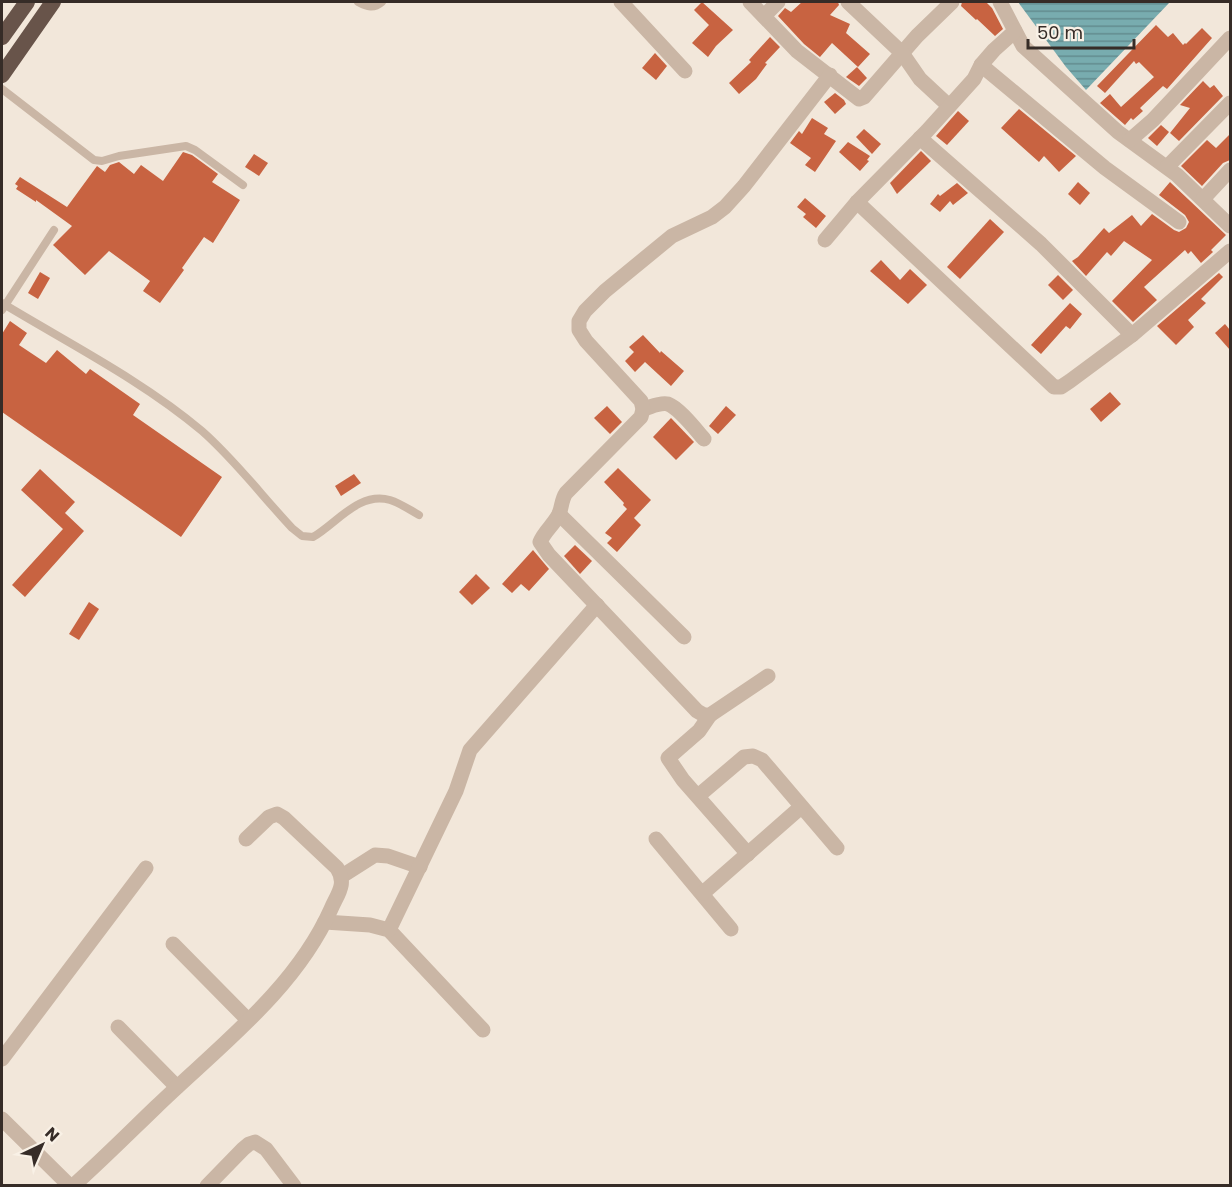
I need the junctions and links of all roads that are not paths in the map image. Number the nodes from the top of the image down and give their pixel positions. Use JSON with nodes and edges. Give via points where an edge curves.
{"nodes":[{"id":1,"x":53,"y":2,"type":"edge"},
{"id":2,"x":358,"y":2,"type":"edge"},
{"id":3,"x":382,"y":2,"type":"edge"},
{"id":4,"x":621,"y":2,"type":"edge"},
{"id":5,"x":750,"y":2,"type":"edge"},
{"id":6,"x":778,"y":2,"type":"edge"},
{"id":7,"x":848,"y":2,"type":"edge"},
{"id":8,"x":1000,"y":2,"type":"edge"},
{"id":9,"x":23,"y":3,"type":"edge"},
{"id":10,"x":947,"y":3,"type":"edge"},
{"id":11,"x":764,"y":16,"type":"junction"},
{"id":12,"x":1015,"y":31,"type":"junction"},
{"id":13,"x":2,"y":37,"type":"edge"},
{"id":14,"x":1230,"y":38,"type":"edge"},
{"id":15,"x":902,"y":54,"type":"junction"},
{"id":16,"x":981,"y":66,"type":"junction"},
{"id":17,"x":685,"y":71,"type":"dead end"},
{"id":18,"x":2,"y":75,"type":"edge"},
{"id":19,"x":830,"y":75,"type":"junction"},
{"id":20,"x":2,"y":89,"type":"edge"},
{"id":21,"x":1230,"y":103,"type":"edge"},
{"id":22,"x":949,"y":106,"type":"junction"},
{"id":23,"x":920,"y":138,"type":"junction"},
{"id":24,"x":1130,"y":140,"type":"junction"},
{"id":25,"x":1167,"y":167,"type":"junction"},
{"id":26,"x":1230,"y":170,"type":"edge"},
{"id":27,"x":243,"y":185,"type":"dead end"},
{"id":28,"x":1203,"y":199,"type":"junction"},
{"id":29,"x":857,"y":202,"type":"junction"},
{"id":30,"x":1228,"y":219,"type":"edge"},
{"id":31,"x":1179,"y":222,"type":"dead end"},
{"id":32,"x":54,"y":230,"type":"dead end"},
{"id":33,"x":825,"y":240,"type":"dead end"},
{"id":34,"x":1230,"y":250,"type":"edge"},
{"id":35,"x":3,"y":306,"type":"edge"},
{"id":36,"x":1132,"y":335,"type":"junction"},
{"id":37,"x":643,"y":409,"type":"junction"},
{"id":38,"x":704,"y":439,"type":"dead end"},
{"id":39,"x":559,"y":514,"type":"junction"},
{"id":40,"x":419,"y":515,"type":"dead end"},
{"id":41,"x":597,"y":605,"type":"junction"},
{"id":42,"x":684,"y":637,"type":"dead end"},
{"id":43,"x":768,"y":676,"type":"dead end"},
{"id":44,"x":710,"y":715,"type":"junction"},
{"id":45,"x":698,"y":796,"type":"junction"},
{"id":46,"x":801,"y":807,"type":"junction"},
{"id":47,"x":246,"y":839,"type":"dead end"},
{"id":48,"x":656,"y":839,"type":"dead end"},
{"id":49,"x":837,"y":848,"type":"dead end"},
{"id":50,"x":748,"y":854,"type":"junction"},
{"id":51,"x":420,"y":867,"type":"junction"},
{"id":52,"x":146,"y":868,"type":"dead end"},
{"id":53,"x":342,"y":876,"type":"junction"},
{"id":54,"x":703,"y":893,"type":"junction"},
{"id":55,"x":325,"y":922,"type":"junction"},
{"id":56,"x":731,"y":929,"type":"dead end"},
{"id":57,"x":389,"y":930,"type":"junction"},
{"id":58,"x":173,"y":944,"type":"dead end"},
{"id":59,"x":248,"y":1020,"type":"junction"},
{"id":60,"x":118,"y":1027,"type":"dead end"},
{"id":61,"x":483,"y":1030,"type":"dead end"},
{"id":62,"x":2,"y":1059,"type":"edge"},
{"id":63,"x":177,"y":1087,"type":"junction"},
{"id":64,"x":2,"y":1119,"type":"edge"},
{"id":65,"x":71,"y":1185,"type":"edge"},
{"id":66,"x":207,"y":1185,"type":"edge"},
{"id":67,"x":294,"y":1185,"type":"edge"}],
"edges":[{"from":1,"to":18,"type":"highway"},
{"from":2,"to":3,"type":"lane","via":[[376,7]]},
{"from":4,"to":17,"type":"street"},
{"from":5,"to":11,"type":"street"},
{"from":6,"to":11,"type":"street"},
{"from":7,"to":15,"type":"street"},
{"from":8,"to":12,"type":"street"},
{"from":9,"to":13,"type":"highway"},
{"from":10,"to":15,"type":"street"},
{"from":11,"to":19,"type":"street","via":[[797,51]]},
{"from":12,"to":16,"type":"street"},
{"from":12,"to":24,"type":"street","via":[[1023,46]]},
{"from":14,"to":24,"type":"street"},
{"from":15,"to":19,"type":"street","via":[[859,99]]},
{"from":15,"to":22,"type":"street","via":[[920,79]]},
{"from":16,"to":22,"type":"street"},
{"from":16,"to":31,"type":"street","via":[[1104,168]]},
{"from":19,"to":37,"type":"street","via":[[724,207],[672,236],[605,291],[579,321],[586,341],[641,401]]},
{"from":20,"to":27,"type":"lane","via":[[94,160],[186,146]]},
{"from":21,"to":25,"type":"street"},
{"from":22,"to":23,"type":"street"},
{"from":23,"to":29,"type":"street"},
{"from":23,"to":36,"type":"street","via":[[1041,244]]},
{"from":24,"to":25,"type":"street"},
{"from":25,"to":28,"type":"street"},
{"from":26,"to":28,"type":"street"},
{"from":28,"to":30,"type":"street"},
{"from":29,"to":33,"type":"street"},
{"from":29,"to":36,"type":"street","via":[[1054,387],[1070,381]]},
{"from":32,"to":35,"type":"lane"},
{"from":34,"to":36,"type":"street"},
{"from":35,"to":40,"type":"lane","via":[[174,409],[203,432],[302,536],[313,537],[360,503],[376,499],[389,500]]},
{"from":37,"to":38,"type":"street","via":[[669,405]]},
{"from":37,"to":39,"type":"street","via":[[641,417],[566,492]]},
{"from":39,"to":41,"type":"street","via":[[540,542]]},
{"from":39,"to":42,"type":"street"},
{"from":41,"to":44,"type":"street","via":[[697,711]]},
{"from":41,"to":51,"type":"street","via":[[470,750],[456,791]]},
{"from":43,"to":44,"type":"street"},
{"from":44,"to":45,"type":"street","via":[[699,731],[668,758]]},
{"from":45,"to":46,"type":"street","via":[[744,758],[753,756],[762,760]]},
{"from":45,"to":50,"type":"street"},
{"from":46,"to":49,"type":"street"},
{"from":46,"to":50,"type":"street"},
{"from":47,"to":53,"type":"street","via":[[277,814]]},
{"from":48,"to":54,"type":"street"},
{"from":50,"to":54,"type":"street"},
{"from":51,"to":53,"type":"street","via":[[375,855]]},
{"from":51,"to":57,"type":"street"},
{"from":52,"to":62,"type":"street"},
{"from":53,"to":55,"type":"street"},
{"from":54,"to":56,"type":"street"},
{"from":55,"to":57,"type":"street"},
{"from":55,"to":59,"type":"street","via":[[285,981]]},
{"from":57,"to":61,"type":"street"},
{"from":58,"to":59,"type":"street"},
{"from":59,"to":63,"type":"street"},
{"from":60,"to":63,"type":"street"},
{"from":63,"to":65,"type":"street"},
{"from":64,"to":65,"type":"street"},
{"from":66,"to":67,"type":"street","via":[[255,1142],[266,1149]]}]}
